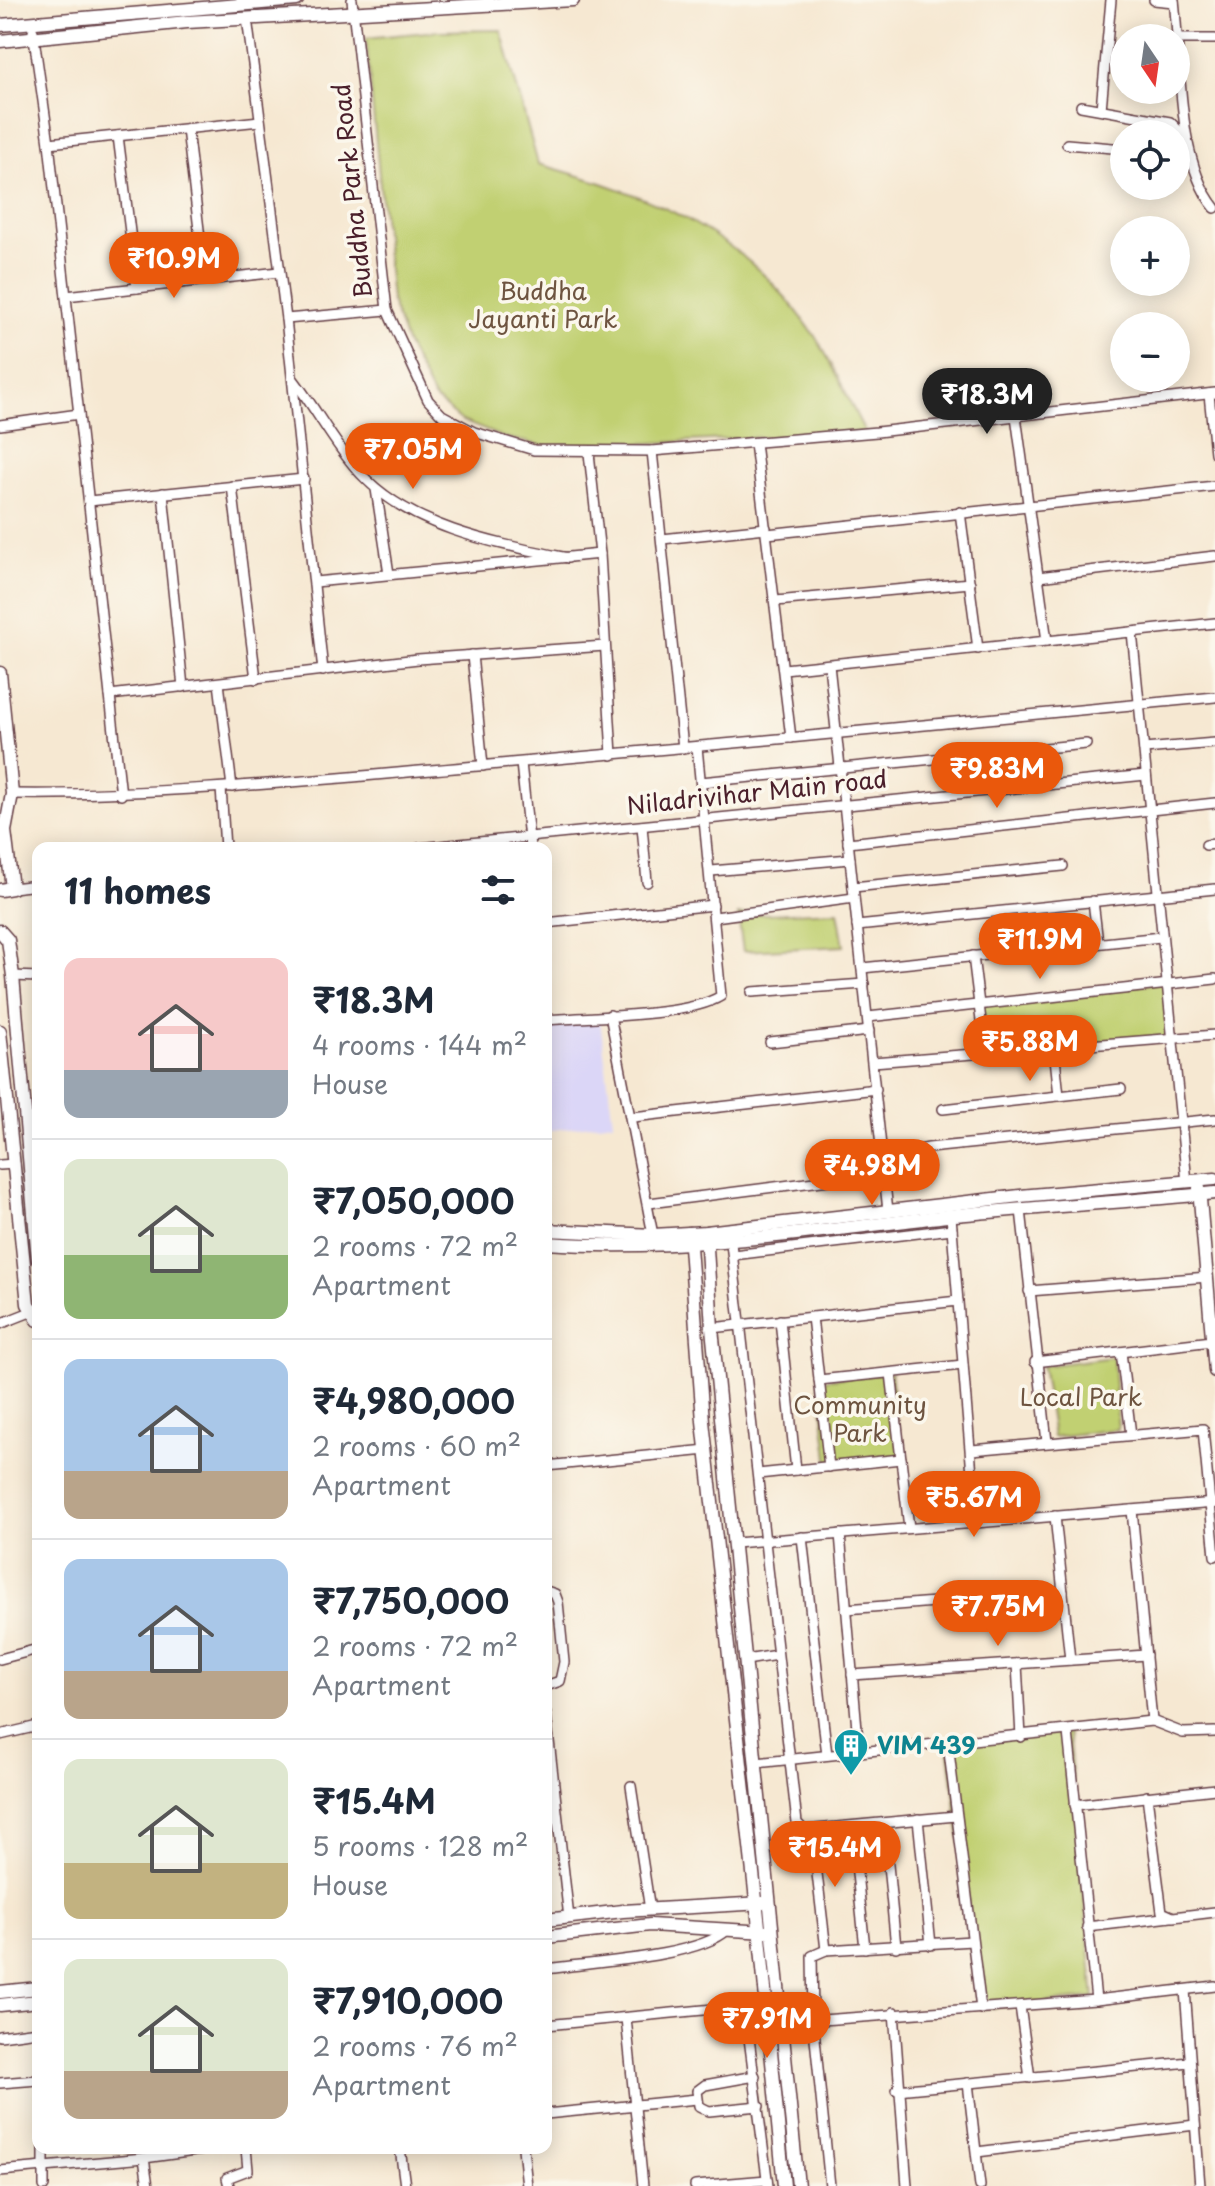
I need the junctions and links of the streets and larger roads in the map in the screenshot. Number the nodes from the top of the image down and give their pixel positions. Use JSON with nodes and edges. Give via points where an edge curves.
{"nodes":[{"id":1,"x":297,"y":0,"type":"edge"},
{"id":2,"x":573,"y":0,"type":"edge"},
{"id":3,"x":1111,"y":0,"type":"edge"},
{"id":4,"x":1154,"y":0,"type":"edge"},
{"id":5,"x":1174,"y":1,"type":"edge"},
{"id":6,"x":226,"y":2,"type":"edge"},
{"id":7,"x":431,"y":3,"type":"edge"},
{"id":8,"x":198,"y":4,"type":"edge"},
{"id":9,"x":353,"y":6,"type":"edge"},
{"id":10,"x":182,"y":16,"type":"junction"},
{"id":11,"x":247,"y":18,"type":"junction"},
{"id":12,"x":32,"y":22,"type":"junction"},
{"id":13,"x":1176,"y":24,"type":"edge"},
{"id":14,"x":0,"y":25,"type":"edge"},
{"id":15,"x":34,"y":38,"type":"junction"},
{"id":16,"x":1190,"y":39,"type":"edge"},
{"id":17,"x":1215,"y":39,"type":"edge"},
{"id":18,"x":0,"y":41,"type":"edge"},
{"id":19,"x":1081,"y":106,"type":"dead end"},
{"id":20,"x":1101,"y":109,"type":"junction"},
{"id":21,"x":1159,"y":120,"type":"edge"},
{"id":22,"x":260,"y":121,"type":"junction"},
{"id":23,"x":187,"y":129,"type":"junction"},
{"id":24,"x":118,"y":136,"type":"junction"},
{"id":25,"x":49,"y":143,"type":"junction"},
{"id":26,"x":1067,"y":144,"type":"dead end"},
{"id":27,"x":1110,"y":148,"type":"edge"},
{"id":28,"x":1190,"y":156,"type":"edge"},
{"id":29,"x":1215,"y":208,"type":"edge"},
{"id":30,"x":279,"y":272,"type":"junction"},
{"id":31,"x":205,"y":280,"type":"junction"},
{"id":32,"x":137,"y":288,"type":"junction"},
{"id":33,"x":66,"y":296,"type":"junction"},
{"id":34,"x":387,"y":310,"type":"junction"},
{"id":35,"x":286,"y":319,"type":"junction"},
{"id":36,"x":291,"y":376,"type":"junction"},
{"id":37,"x":1212,"y":394,"type":"edge"},
{"id":38,"x":79,"y":414,"type":"junction"},
{"id":39,"x":1016,"y":416,"type":"junction"},
{"id":40,"x":0,"y":425,"type":"edge"},
{"id":41,"x":755,"y":443,"type":"junction"},
{"id":42,"x":652,"y":451,"type":"junction"},
{"id":43,"x":589,"y":453,"type":"junction"},
{"id":44,"x":1215,"y":453,"type":"edge"},
{"id":45,"x":304,"y":479,"type":"junction"},
{"id":46,"x":232,"y":486,"type":"junction"},
{"id":47,"x":1215,"y":486,"type":"edge"},
{"id":48,"x":376,"y":489,"type":"junction"},
{"id":49,"x":163,"y":493,"type":"junction"},
{"id":50,"x":89,"y":501,"type":"junction"},
{"id":51,"x":1028,"y":504,"type":"junction"},
{"id":52,"x":960,"y":512,"type":"junction"},
{"id":53,"x":767,"y":531,"type":"junction"},
{"id":54,"x":662,"y":539,"type":"junction"},
{"id":55,"x":600,"y":554,"type":"junction"},
{"id":56,"x":1215,"y":556,"type":"edge"},
{"id":57,"x":568,"y":558,"type":"junction"},
{"id":58,"x":389,"y":574,"type":"junction"},
{"id":59,"x":1038,"y":577,"type":"junction"},
{"id":60,"x":315,"y":582,"type":"junction"},
{"id":61,"x":970,"y":583,"type":"junction"},
{"id":62,"x":776,"y":601,"type":"junction"},
{"id":63,"x":1215,"y":623,"type":"edge"},
{"id":64,"x":1132,"y":632,"type":"junction"},
{"id":65,"x":1047,"y":641,"type":"junction"},
{"id":66,"x":605,"y":646,"type":"junction"},
{"id":67,"x":978,"y":649,"type":"junction"},
{"id":68,"x":472,"y":655,"type":"junction"},
{"id":69,"x":829,"y":665,"type":"junction"},
{"id":70,"x":784,"y":669,"type":"junction"},
{"id":71,"x":323,"y":671,"type":"junction"},
{"id":72,"x":256,"y":679,"type":"junction"},
{"id":73,"x":1,"y":681,"type":"edge"},
{"id":74,"x":219,"y":683,"type":"junction"},
{"id":75,"x":183,"y":687,"type":"junction"},
{"id":76,"x":110,"y":695,"type":"junction"},
{"id":77,"x":1215,"y":697,"type":"edge"},
{"id":78,"x":1139,"y":704,"type":"junction"},
{"id":79,"x":837,"y":734,"type":"junction"},
{"id":80,"x":791,"y":738,"type":"junction"},
{"id":81,"x":1215,"y":743,"type":"edge"},
{"id":82,"x":1086,"y":744,"type":"dead end"},
{"id":83,"x":697,"y":747,"type":"junction"},
{"id":84,"x":683,"y":748,"type":"junction"},
{"id":85,"x":1144,"y":749,"type":"junction"},
{"id":86,"x":612,"y":755,"type":"junction"},
{"id":87,"x":521,"y":763,"type":"junction"},
{"id":88,"x":483,"y":766,"type":"junction"},
{"id":89,"x":840,"y":768,"type":"junction"},
{"id":90,"x":1146,"y":775,"type":"junction"},
{"id":91,"x":701,"y":782,"type":"junction"},
{"id":92,"x":226,"y":788,"type":"junction"},
{"id":93,"x":12,"y":794,"type":"junction"},
{"id":94,"x":121,"y":795,"type":"junction"},
{"id":95,"x":1215,"y":803,"type":"edge"},
{"id":96,"x":844,"y":807,"type":"junction"},
{"id":97,"x":1149,"y":810,"type":"junction"},
{"id":98,"x":0,"y":816,"type":"edge"},
{"id":99,"x":705,"y":820,"type":"junction"},
{"id":100,"x":642,"y":826,"type":"junction"},
{"id":101,"x":5,"y":831,"type":"junction"},
{"id":102,"x":225,"y":842,"type":"edge"},
{"id":103,"x":529,"y":842,"type":"edge"},
{"id":104,"x":536,"y":842,"type":"edge"},
{"id":105,"x":848,"y":843,"type":"junction"},
{"id":106,"x":850,"y":859,"type":"junction"},
{"id":107,"x":1063,"y":866,"type":"dead end"},
{"id":108,"x":711,"y":871,"type":"junction"},
{"id":109,"x":647,"y":882,"type":"dead end"},
{"id":110,"x":32,"y":886,"type":"edge"},
{"id":111,"x":853,"y":887,"type":"junction"},
{"id":112,"x":6,"y":889,"type":"edge"},
{"id":113,"x":1215,"y":889,"type":"edge"},
{"id":114,"x":1157,"y":895,"type":"junction"},
{"id":115,"x":854,"y":898,"type":"junction"},
{"id":116,"x":1093,"y":901,"type":"junction"},
{"id":117,"x":713,"y":905,"type":"junction"},
{"id":118,"x":715,"y":917,"type":"junction"},
{"id":119,"x":552,"y":922,"type":"edge"},
{"id":120,"x":857,"y":926,"type":"junction"},
{"id":121,"x":0,"y":931,"type":"edge"},
{"id":122,"x":1161,"y":937,"type":"junction"},
{"id":123,"x":1098,"y":943,"type":"junction"},
{"id":124,"x":973,"y":956,"type":"junction"},
{"id":125,"x":862,"y":968,"type":"junction"},
{"id":126,"x":13,"y":976,"type":"junction"},
{"id":127,"x":32,"y":977,"type":"edge"},
{"id":128,"x":1215,"y":979,"type":"edge"},
{"id":129,"x":1165,"y":982,"type":"junction"},
{"id":130,"x":864,"y":984,"type":"junction"},
{"id":131,"x":752,"y":992,"type":"dead end"},
{"id":132,"x":979,"y":1004,"type":"junction"},
{"id":133,"x":610,"y":1015,"type":"junction"},
{"id":134,"x":868,"y":1017,"type":"junction"},
{"id":135,"x":552,"y":1018,"type":"edge"},
{"id":136,"x":0,"y":1031,"type":"edge"},
{"id":137,"x":869,"y":1031,"type":"junction"},
{"id":138,"x":1215,"y":1035,"type":"edge"},
{"id":139,"x":1171,"y":1039,"type":"junction"},
{"id":140,"x":770,"y":1042,"type":"dead end"},
{"id":141,"x":1054,"y":1048,"type":"junction"},
{"id":142,"x":985,"y":1053,"type":"junction"},
{"id":143,"x":873,"y":1062,"type":"junction"},
{"id":144,"x":876,"y":1089,"type":"junction"},
{"id":145,"x":1121,"y":1089,"type":"dead end"},
{"id":146,"x":1059,"y":1096,"type":"junction"},
{"id":147,"x":943,"y":1109,"type":"dead end"},
{"id":148,"x":32,"y":1114,"type":"edge"},
{"id":149,"x":633,"y":1117,"type":"junction"},
{"id":150,"x":1215,"y":1119,"type":"edge"},
{"id":151,"x":1180,"y":1122,"type":"junction"},
{"id":152,"x":883,"y":1157,"type":"junction"},
{"id":153,"x":15,"y":1164,"type":"junction"},
{"id":154,"x":0,"y":1165,"type":"edge"},
{"id":155,"x":885,"y":1173,"type":"junction"},
{"id":156,"x":1215,"y":1179,"type":"edge"},
{"id":157,"x":1195,"y":1186,"type":"junction"},
{"id":158,"x":1215,"y":1193,"type":"edge"},
{"id":159,"x":649,"y":1203,"type":"junction"},
{"id":160,"x":1021,"y":1210,"type":"junction"},
{"id":161,"x":888,"y":1211,"type":"junction"},
{"id":162,"x":922,"y":1213,"type":"junction"},
{"id":163,"x":952,"y":1222,"type":"junction"},
{"id":164,"x":552,"y":1230,"type":"edge"},
{"id":165,"x":653,"y":1235,"type":"junction"},
{"id":166,"x":706,"y":1238,"type":"junction"},
{"id":167,"x":689,"y":1239,"type":"junction"},
{"id":168,"x":552,"y":1243,"type":"edge"},
{"id":169,"x":732,"y":1249,"type":"junction"},
{"id":170,"x":1208,"y":1277,"type":"junction"},
{"id":171,"x":1029,"y":1291,"type":"junction"},
{"id":172,"x":1212,"y":1293,"type":"edge"},
{"id":173,"x":958,"y":1301,"type":"junction"},
{"id":174,"x":32,"y":1309,"type":"edge"},
{"id":175,"x":32,"y":1315,"type":"edge"},
{"id":176,"x":812,"y":1317,"type":"junction"},
{"id":177,"x":780,"y":1320,"type":"junction"},
{"id":178,"x":0,"y":1324,"type":"edge"},
{"id":179,"x":743,"y":1324,"type":"junction"},
{"id":180,"x":712,"y":1328,"type":"junction"},
{"id":181,"x":1212,"y":1341,"type":"junction"},
{"id":182,"x":1121,"y":1352,"type":"junction"},
{"id":183,"x":1035,"y":1362,"type":"junction"},
{"id":184,"x":963,"y":1365,"type":"junction"},
{"id":185,"x":1215,"y":1371,"type":"edge"},
{"id":186,"x":891,"y":1373,"type":"junction"},
{"id":187,"x":819,"y":1380,"type":"junction"},
{"id":188,"x":1131,"y":1435,"type":"junction"},
{"id":189,"x":1047,"y":1442,"type":"junction"},
{"id":190,"x":707,"y":1450,"type":"junction"},
{"id":191,"x":972,"y":1450,"type":"junction"},
{"id":192,"x":901,"y":1459,"type":"junction"},
{"id":193,"x":552,"y":1465,"type":"edge"},
{"id":194,"x":829,"y":1467,"type":"junction"},
{"id":195,"x":796,"y":1470,"type":"junction"},
{"id":196,"x":758,"y":1474,"type":"junction"},
{"id":197,"x":1213,"y":1503,"type":"edge"},
{"id":198,"x":1132,"y":1510,"type":"junction"},
{"id":199,"x":1055,"y":1516,"type":"junction"},
{"id":200,"x":976,"y":1523,"type":"junction"},
{"id":201,"x":909,"y":1528,"type":"junction"},
{"id":202,"x":840,"y":1534,"type":"junction"},
{"id":203,"x":802,"y":1537,"type":"junction"},
{"id":204,"x":765,"y":1540,"type":"junction"},
{"id":205,"x":735,"y":1543,"type":"junction"},
{"id":206,"x":1215,"y":1556,"type":"edge"},
{"id":207,"x":1063,"y":1592,"type":"junction"},
{"id":208,"x":552,"y":1593,"type":"edge"},
{"id":209,"x":846,"y":1609,"type":"junction"},
{"id":210,"x":32,"y":1651,"type":"edge"},
{"id":211,"x":777,"y":1655,"type":"junction"},
{"id":212,"x":1146,"y":1655,"type":"junction"},
{"id":213,"x":0,"y":1659,"type":"edge"},
{"id":214,"x":746,"y":1660,"type":"junction"},
{"id":215,"x":1070,"y":1660,"type":"junction"},
{"id":216,"x":1017,"y":1664,"type":"junction"},
{"id":217,"x":852,"y":1675,"type":"junction"},
{"id":218,"x":552,"y":1684,"type":"edge"},
{"id":219,"x":1152,"y":1721,"type":"junction"},
{"id":220,"x":32,"y":1727,"type":"edge"},
{"id":221,"x":753,"y":1731,"type":"junction"},
{"id":222,"x":737,"y":1732,"type":"junction"},
{"id":223,"x":1068,"y":1732,"type":"junction"},
{"id":224,"x":1215,"y":1732,"type":"edge"},
{"id":225,"x":0,"y":1735,"type":"edge"},
{"id":226,"x":1021,"y":1737,"type":"junction"},
{"id":227,"x":948,"y":1744,"type":"junction"},
{"id":228,"x":859,"y":1752,"type":"junction"},
{"id":229,"x":827,"y":1755,"type":"junction"},
{"id":230,"x":788,"y":1759,"type":"junction"},
{"id":231,"x":756,"y":1763,"type":"junction"},
{"id":232,"x":552,"y":1767,"type":"edge"},
{"id":233,"x":631,"y":1786,"type":"dead end"},
{"id":234,"x":1215,"y":1789,"type":"edge"},
{"id":235,"x":1147,"y":1796,"type":"junction"},
{"id":236,"x":1075,"y":1805,"type":"junction"},
{"id":237,"x":956,"y":1816,"type":"junction"},
{"id":238,"x":918,"y":1819,"type":"junction"},
{"id":239,"x":884,"y":1824,"type":"junction"},
{"id":240,"x":852,"y":1827,"type":"junction"},
{"id":241,"x":812,"y":1831,"type":"junction"},
{"id":242,"x":763,"y":1903,"type":"junction"},
{"id":243,"x":650,"y":1910,"type":"junction"},
{"id":244,"x":1215,"y":1912,"type":"edge"},
{"id":245,"x":1173,"y":1917,"type":"junction"},
{"id":246,"x":569,"y":1918,"type":"junction"},
{"id":247,"x":552,"y":1919,"type":"edge"},
{"id":248,"x":1087,"y":1927,"type":"junction"},
{"id":249,"x":727,"y":1930,"type":"junction"},
{"id":250,"x":773,"y":1931,"type":"junction"},
{"id":251,"x":758,"y":1932,"type":"junction"},
{"id":252,"x":552,"y":1936,"type":"edge"},
{"id":253,"x":972,"y":1941,"type":"junction"},
{"id":254,"x":931,"y":1945,"type":"junction"},
{"id":255,"x":896,"y":1947,"type":"junction"},
{"id":256,"x":865,"y":1948,"type":"junction"},
{"id":257,"x":826,"y":1950,"type":"junction"},
{"id":258,"x":552,"y":1968,"type":"edge"},
{"id":259,"x":1215,"y":1986,"type":"edge"},
{"id":260,"x":32,"y":1989,"type":"edge"},
{"id":261,"x":1185,"y":1990,"type":"junction"},
{"id":262,"x":0,"y":1992,"type":"edge"},
{"id":263,"x":1096,"y":2000,"type":"junction"},
{"id":264,"x":32,"y":2002,"type":"edge"},
{"id":265,"x":766,"y":2004,"type":"junction"},
{"id":266,"x":0,"y":2005,"type":"edge"},
{"id":267,"x":1020,"y":2006,"type":"junction"},
{"id":268,"x":745,"y":2007,"type":"junction"},
{"id":269,"x":981,"y":2009,"type":"junction"},
{"id":270,"x":894,"y":2012,"type":"junction"},
{"id":271,"x":626,"y":2018,"type":"junction"},
{"id":272,"x":813,"y":2019,"type":"junction"},
{"id":273,"x":781,"y":2023,"type":"junction"},
{"id":274,"x":552,"y":2024,"type":"edge"},
{"id":275,"x":32,"y":2032,"type":"edge"},
{"id":276,"x":0,"y":2036,"type":"edge"},
{"id":277,"x":1190,"y":2062,"type":"junction"},
{"id":278,"x":755,"y":2076,"type":"junction"},
{"id":279,"x":1030,"y":2078,"type":"junction"},
{"id":280,"x":32,"y":2081,"type":"edge"},
{"id":281,"x":0,"y":2083,"type":"edge"},
{"id":282,"x":968,"y":2083,"type":"junction"},
{"id":283,"x":897,"y":2090,"type":"junction"},
{"id":284,"x":697,"y":2099,"type":"junction"},
{"id":285,"x":635,"y":2105,"type":"junction"},
{"id":286,"x":759,"y":2106,"type":"junction"},
{"id":287,"x":552,"y":2113,"type":"edge"},
{"id":288,"x":1195,"y":2125,"type":"junction"},
{"id":289,"x":977,"y":2152,"type":"junction"},
{"id":290,"x":45,"y":2154,"type":"edge"},
{"id":291,"x":173,"y":2154,"type":"edge"},
{"id":292,"x":247,"y":2154,"type":"edge"},
{"id":293,"x":401,"y":2154,"type":"edge"},
{"id":294,"x":524,"y":2154,"type":"edge"},
{"id":295,"x":144,"y":2158,"type":"junction"},
{"id":296,"x":46,"y":2166,"type":"junction"},
{"id":297,"x":0,"y":2171,"type":"edge"},
{"id":298,"x":767,"y":2183,"type":"edge"},
{"id":299,"x":44,"y":2186,"type":"edge"},
{"id":300,"x":148,"y":2186,"type":"edge"},
{"id":301,"x":229,"y":2186,"type":"edge"},
{"id":302,"x":405,"y":2186,"type":"edge"},
{"id":303,"x":527,"y":2186,"type":"edge"},
{"id":304,"x":643,"y":2186,"type":"edge"},
{"id":305,"x":696,"y":2186,"type":"edge"},
{"id":306,"x":784,"y":2186,"type":"edge"},
{"id":307,"x":798,"y":2186,"type":"edge"},
{"id":308,"x":830,"y":2186,"type":"edge"},
{"id":309,"x":907,"y":2186,"type":"edge"},
{"id":310,"x":980,"y":2186,"type":"edge"},
{"id":311,"x":1200,"y":2186,"type":"edge"}],
"edges":[{"from":1,"to":6,"type":"street"},
{"from":2,"to":7,"type":"street"},
{"from":3,"to":20,"type":"street"},
{"from":4,"to":5,"type":"street"},
{"from":5,"to":13,"type":"street"},
{"from":6,"to":8,"type":"street"},
{"from":7,"to":9,"type":"street"},
{"from":8,"to":10,"type":"street"},
{"from":9,"to":11,"type":"street"},
{"from":9,"to":34,"type":"street","name":"Buddha Park Road"},
{"from":10,"to":11,"type":"street"},
{"from":10,"to":12,"type":"street"},
{"from":10,"to":15,"type":"street"},
{"from":11,"to":22,"type":"street"},
{"from":12,"to":14,"type":"street"},
{"from":12,"to":15,"type":"street"},
{"from":15,"to":18,"type":"street"},
{"from":15,"to":25,"type":"street"},
{"from":16,"to":17,"type":"street"},
{"from":19,"to":20,"type":"street"},
{"from":20,"to":21,"type":"street"},
{"from":22,"to":23,"type":"street"},
{"from":22,"to":30,"type":"street"},
{"from":23,"to":24,"type":"street"},
{"from":23,"to":31,"type":"street"},
{"from":24,"to":25,"type":"street"},
{"from":24,"to":32,"type":"street"},
{"from":25,"to":33,"type":"street"},
{"from":26,"to":27,"type":"street"},
{"from":28,"to":29,"type":"street"},
{"from":30,"to":31,"type":"street"},
{"from":30,"to":35,"type":"street"},
{"from":31,"to":32,"type":"street"},
{"from":32,"to":33,"type":"street"},
{"from":33,"to":38,"type":"street"},
{"from":34,"to":35,"type":"street"},
{"from":34,"to":43,"type":"street","name":"Buddha Park Road","via":[[428,400],[442,415],[498,441],[534,450]]},
{"from":35,"to":36,"type":"street"},
{"from":36,"to":45,"type":"street"},
{"from":36,"to":48,"type":"street"},
{"from":37,"to":39,"type":"street","name":"Buddha Park Road"},
{"from":37,"to":44,"type":"street"},
{"from":38,"to":40,"type":"street"},
{"from":38,"to":50,"type":"street"},
{"from":39,"to":41,"type":"street","name":"Buddha Park Road"},
{"from":39,"to":51,"type":"street"},
{"from":41,"to":42,"type":"street","name":"Buddha Park Road"},
{"from":41,"to":53,"type":"street"},
{"from":42,"to":43,"type":"street","name":"Buddha Park Road"},
{"from":42,"to":54,"type":"street"},
{"from":43,"to":55,"type":"street"},
{"from":45,"to":46,"type":"street"},
{"from":45,"to":60,"type":"street"},
{"from":46,"to":49,"type":"street"},
{"from":46,"to":72,"type":"street"},
{"from":47,"to":51,"type":"street"},
{"from":48,"to":57,"type":"street","via":[[471,536]]},
{"from":48,"to":58,"type":"street"},
{"from":49,"to":50,"type":"street"},
{"from":49,"to":75,"type":"street"},
{"from":50,"to":76,"type":"street"},
{"from":51,"to":52,"type":"street"},
{"from":51,"to":59,"type":"street"},
{"from":52,"to":53,"type":"street"},
{"from":52,"to":61,"type":"street"},
{"from":53,"to":54,"type":"street"},
{"from":53,"to":62,"type":"street"},
{"from":54,"to":84,"type":"street"},
{"from":55,"to":57,"type":"street"},
{"from":55,"to":66,"type":"street"},
{"from":56,"to":59,"type":"street"},
{"from":57,"to":58,"type":"street"},
{"from":58,"to":60,"type":"street"},
{"from":59,"to":65,"type":"street"},
{"from":60,"to":71,"type":"street"},
{"from":61,"to":62,"type":"street"},
{"from":61,"to":67,"type":"street"},
{"from":62,"to":70,"type":"street"},
{"from":63,"to":64,"type":"street"},
{"from":64,"to":65,"type":"street"},
{"from":64,"to":78,"type":"street"},
{"from":65,"to":67,"type":"street"},
{"from":66,"to":68,"type":"street"},
{"from":66,"to":86,"type":"street"},
{"from":67,"to":69,"type":"street"},
{"from":68,"to":71,"type":"street"},
{"from":68,"to":88,"type":"street"},
{"from":69,"to":70,"type":"street"},
{"from":69,"to":79,"type":"street"},
{"from":70,"to":80,"type":"street"},
{"from":71,"to":72,"type":"street"},
{"from":72,"to":74,"type":"street"},
{"from":73,"to":93,"type":"street"},
{"from":74,"to":75,"type":"street"},
{"from":74,"to":92,"type":"street"},
{"from":75,"to":76,"type":"street"},
{"from":76,"to":94,"type":"street"},
{"from":77,"to":78,"type":"street"},
{"from":78,"to":79,"type":"street"},
{"from":78,"to":85,"type":"street"},
{"from":79,"to":80,"type":"street"},
{"from":79,"to":89,"type":"street"},
{"from":80,"to":83,"type":"street"},
{"from":81,"to":85,"type":"street"},
{"from":82,"to":89,"type":"street"},
{"from":83,"to":84,"type":"street"},
{"from":83,"to":91,"type":"street"},
{"from":84,"to":86,"type":"street"},
{"from":85,"to":90,"type":"street"},
{"from":86,"to":87,"type":"street"},
{"from":87,"to":88,"type":"street"},
{"from":87,"to":103,"type":"street"},
{"from":88,"to":92,"type":"street"},
{"from":89,"to":91,"type":"street"},
{"from":89,"to":96,"type":"street"},
{"from":90,"to":96,"type":"street","name":"Niladrivihar Main road"},
{"from":90,"to":97,"type":"street"},
{"from":91,"to":99,"type":"street"},
{"from":92,"to":94,"type":"street"},
{"from":92,"to":102,"type":"street"},
{"from":93,"to":94,"type":"street"},
{"from":93,"to":101,"type":"street"},
{"from":95,"to":97,"type":"street"},
{"from":96,"to":99,"type":"street","name":"Niladrivihar Main road"},
{"from":96,"to":105,"type":"street"},
{"from":97,"to":105,"type":"street"},
{"from":97,"to":114,"type":"street"},
{"from":98,"to":101,"type":"street"},
{"from":99,"to":100,"type":"street","name":"Niladrivihar Main road"},
{"from":99,"to":108,"type":"street"},
{"from":100,"to":104,"type":"street","name":"Niladrivihar Main road"},
{"from":100,"to":109,"type":"street"},
{"from":101,"to":112,"type":"street"},
{"from":105,"to":106,"type":"street"},
{"from":106,"to":108,"type":"street"},
{"from":106,"to":111,"type":"street"},
{"from":107,"to":111,"type":"street"},
{"from":108,"to":117,"type":"street"},
{"from":110,"to":112,"type":"street"},
{"from":111,"to":115,"type":"street"},
{"from":113,"to":114,"type":"street"},
{"from":114,"to":116,"type":"street"},
{"from":114,"to":122,"type":"street"},
{"from":115,"to":118,"type":"street"},
{"from":115,"to":120,"type":"street"},
{"from":116,"to":120,"type":"street"},
{"from":116,"to":123,"type":"street"},
{"from":117,"to":118,"type":"street"},
{"from":117,"to":119,"type":"street"},
{"from":118,"to":133,"type":"street","via":[[721,996],[713,1002]]},
{"from":120,"to":125,"type":"street"},
{"from":121,"to":126,"type":"street","via":[[8,940]]},
{"from":122,"to":123,"type":"street"},
{"from":122,"to":129,"type":"street"},
{"from":123,"to":124,"type":"street"},
{"from":124,"to":125,"type":"street"},
{"from":124,"to":132,"type":"street"},
{"from":125,"to":130,"type":"street"},
{"from":126,"to":127,"type":"street"},
{"from":126,"to":148,"type":"street"},
{"from":128,"to":129,"type":"street"},
{"from":129,"to":132,"type":"street"},
{"from":129,"to":139,"type":"street"},
{"from":130,"to":131,"type":"street"},
{"from":130,"to":134,"type":"street"},
{"from":132,"to":134,"type":"street"},
{"from":132,"to":142,"type":"street"},
{"from":133,"to":135,"type":"street"},
{"from":133,"to":149,"type":"street"},
{"from":134,"to":137,"type":"street"},
{"from":136,"to":153,"type":"street"},
{"from":137,"to":140,"type":"street"},
{"from":137,"to":143,"type":"street"},
{"from":138,"to":139,"type":"street"},
{"from":139,"to":141,"type":"street"},
{"from":139,"to":151,"type":"street"},
{"from":141,"to":142,"type":"street"},
{"from":141,"to":146,"type":"street"},
{"from":142,"to":143,"type":"street"},
{"from":143,"to":144,"type":"street"},
{"from":144,"to":149,"type":"street"},
{"from":144,"to":152,"type":"street"},
{"from":145,"to":146,"type":"street"},
{"from":146,"to":147,"type":"street"},
{"from":149,"to":159,"type":"street"},
{"from":150,"to":151,"type":"street"},
{"from":151,"to":152,"type":"street"},
{"from":151,"to":157,"type":"street"},
{"from":152,"to":155,"type":"street"},
{"from":153,"to":154,"type":"street"},
{"from":153,"to":174,"type":"street"},
{"from":155,"to":159,"type":"street"},
{"from":155,"to":161,"type":"street"},
{"from":156,"to":157,"type":"street"},
{"from":157,"to":158,"type":"street"},
{"from":157,"to":160,"type":"street"},
{"from":157,"to":162,"type":"street"},
{"from":157,"to":170,"type":"street"},
{"from":159,"to":165,"type":"street"},
{"from":160,"to":163,"type":"street"},
{"from":160,"to":171,"type":"street"},
{"from":161,"to":162,"type":"street"},
{"from":161,"to":166,"type":"street"},
{"from":162,"to":163,"type":"street"},
{"from":162,"to":169,"type":"street"},
{"from":163,"to":169,"type":"street"},
{"from":163,"to":173,"type":"street"},
{"from":164,"to":165,"type":"street"},
{"from":165,"to":167,"type":"street"},
{"from":166,"to":167,"type":"street"},
{"from":166,"to":169,"type":"street"},
{"from":166,"to":180,"type":"street"},
{"from":167,"to":168,"type":"street"},
{"from":167,"to":190,"type":"street"},
{"from":169,"to":179,"type":"street"},
{"from":170,"to":171,"type":"street"},
{"from":170,"to":172,"type":"street"},
{"from":171,"to":183,"type":"street"},
{"from":172,"to":181,"type":"street"},
{"from":173,"to":176,"type":"street"},
{"from":173,"to":184,"type":"street"},
{"from":175,"to":178,"type":"street"},
{"from":176,"to":177,"type":"street"},
{"from":176,"to":187,"type":"street"},
{"from":177,"to":179,"type":"street"},
{"from":177,"to":195,"type":"street"},
{"from":179,"to":180,"type":"street"},
{"from":179,"to":196,"type":"street"},
{"from":180,"to":205,"type":"street"},
{"from":181,"to":182,"type":"street"},
{"from":181,"to":185,"type":"street"},
{"from":182,"to":183,"type":"street"},
{"from":182,"to":188,"type":"street"},
{"from":183,"to":189,"type":"street"},
{"from":184,"to":186,"type":"street"},
{"from":184,"to":191,"type":"street"},
{"from":186,"to":187,"type":"street"},
{"from":186,"to":192,"type":"street"},
{"from":187,"to":194,"type":"street"},
{"from":188,"to":189,"type":"street"},
{"from":188,"to":197,"type":"street","via":[[1203,1429]]},
{"from":189,"to":191,"type":"street"},
{"from":190,"to":193,"type":"street"},
{"from":190,"to":222,"type":"street"},
{"from":191,"to":200,"type":"street"},
{"from":192,"to":194,"type":"street"},
{"from":192,"to":201,"type":"street"},
{"from":194,"to":195,"type":"street"},
{"from":195,"to":196,"type":"street"},
{"from":196,"to":204,"type":"street"},
{"from":197,"to":198,"type":"street"},
{"from":197,"to":206,"type":"street"},
{"from":198,"to":199,"type":"street"},
{"from":198,"to":212,"type":"street"},
{"from":199,"to":200,"type":"street"},
{"from":199,"to":207,"type":"street"},
{"from":200,"to":201,"type":"street"},
{"from":201,"to":202,"type":"street"},
{"from":202,"to":203,"type":"street"},
{"from":202,"to":209,"type":"street"},
{"from":203,"to":204,"type":"street"},
{"from":203,"to":229,"type":"street"},
{"from":204,"to":205,"type":"street"},
{"from":204,"to":211,"type":"street"},
{"from":205,"to":214,"type":"street"},
{"from":207,"to":209,"type":"street"},
{"from":207,"to":215,"type":"street"},
{"from":208,"to":218,"type":"street","via":[[558,1602],[564,1662],[560,1681]]},
{"from":209,"to":217,"type":"street"},
{"from":210,"to":213,"type":"street"},
{"from":211,"to":214,"type":"street"},
{"from":211,"to":230,"type":"street"},
{"from":212,"to":215,"type":"street"},
{"from":212,"to":219,"type":"street"},
{"from":214,"to":221,"type":"street"},
{"from":215,"to":216,"type":"street"},
{"from":216,"to":217,"type":"street"},
{"from":216,"to":226,"type":"street"},
{"from":217,"to":228,"type":"street"},
{"from":219,"to":223,"type":"street"},
{"from":219,"to":224,"type":"street","via":[[1183,1733]]},
{"from":220,"to":225,"type":"street"},
{"from":221,"to":222,"type":"street"},
{"from":221,"to":231,"type":"street"},
{"from":222,"to":242,"type":"street"},
{"from":223,"to":226,"type":"street"},
{"from":223,"to":236,"type":"street"},
{"from":226,"to":227,"type":"street"},
{"from":227,"to":228,"type":"street"},
{"from":227,"to":237,"type":"street"},
{"from":228,"to":229,"type":"street"},
{"from":229,"to":230,"type":"street"},
{"from":230,"to":231,"type":"street"},
{"from":230,"to":241,"type":"street","via":[[797,1823]]},
{"from":231,"to":242,"type":"street"},
{"from":232,"to":246,"type":"street"},
{"from":233,"to":243,"type":"street"},
{"from":234,"to":235,"type":"street"},
{"from":235,"to":236,"type":"street"},
{"from":235,"to":245,"type":"street","via":[[1160,1903],[1162,1912]]},
{"from":236,"to":248,"type":"street"},
{"from":237,"to":238,"type":"street"},
{"from":237,"to":253,"type":"street"},
{"from":238,"to":239,"type":"street"},
{"from":238,"to":254,"type":"street"},
{"from":239,"to":240,"type":"street"},
{"from":239,"to":255,"type":"street"},
{"from":240,"to":241,"type":"street"},
{"from":240,"to":256,"type":"street"},
{"from":241,"to":257,"type":"street"},
{"from":242,"to":243,"type":"street"},
{"from":242,"to":250,"type":"street"},
{"from":242,"to":251,"type":"street"},
{"from":243,"to":246,"type":"street"},
{"from":244,"to":245,"type":"street"},
{"from":245,"to":248,"type":"street"},
{"from":246,"to":247,"type":"street"},
{"from":248,"to":263,"type":"street"},
{"from":249,"to":251,"type":"street"},
{"from":249,"to":252,"type":"street","via":[[650,1925]]},
{"from":249,"to":258,"type":"street","via":[[694,1947]]},
{"from":250,"to":251,"type":"street"},
{"from":250,"to":273,"type":"street"},
{"from":251,"to":265,"type":"street"},
{"from":253,"to":254,"type":"street"},
{"from":253,"to":269,"type":"street"},
{"from":254,"to":255,"type":"street"},
{"from":255,"to":256,"type":"street"},
{"from":256,"to":257,"type":"street"},
{"from":257,"to":272,"type":"street","via":[[810,1961]]},
{"from":259,"to":261,"type":"street"},
{"from":260,"to":262,"type":"street"},
{"from":261,"to":263,"type":"street"},
{"from":261,"to":277,"type":"street"},
{"from":263,"to":267,"type":"street"},
{"from":264,"to":266,"type":"street"},
{"from":265,"to":268,"type":"street"},
{"from":265,"to":306,"type":"street"},
{"from":267,"to":269,"type":"street"},
{"from":267,"to":279,"type":"street"},
{"from":268,"to":271,"type":"street"},
{"from":268,"to":278,"type":"street"},
{"from":269,"to":270,"type":"street"},
{"from":270,"to":272,"type":"street"},
{"from":270,"to":283,"type":"street"},
{"from":271,"to":274,"type":"street"},
{"from":271,"to":285,"type":"street"},
{"from":272,"to":273,"type":"street"},
{"from":272,"to":308,"type":"street"},
{"from":273,"to":307,"type":"street"},
{"from":275,"to":276,"type":"street"},
{"from":277,"to":279,"type":"street"},
{"from":277,"to":288,"type":"street"},
{"from":278,"to":284,"type":"street","via":[[705,2085]]},
{"from":278,"to":286,"type":"street"},
{"from":279,"to":282,"type":"street"},
{"from":280,"to":281,"type":"street"},
{"from":282,"to":283,"type":"street"},
{"from":282,"to":289,"type":"street"},
{"from":283,"to":309,"type":"street"},
{"from":284,"to":285,"type":"street"},
{"from":284,"to":286,"type":"street","via":[[709,2111]]},
{"from":285,"to":287,"type":"street"},
{"from":285,"to":304,"type":"street"},
{"from":286,"to":298,"type":"street"},
{"from":288,"to":289,"type":"street"},
{"from":288,"to":311,"type":"street"},
{"from":289,"to":310,"type":"street"},
{"from":290,"to":296,"type":"street"},
{"from":291,"to":295,"type":"street"},
{"from":292,"to":301,"type":"street","via":[[248,2170],[227,2178]]},
{"from":293,"to":302,"type":"street"},
{"from":294,"to":303,"type":"street"},
{"from":295,"to":296,"type":"street"},
{"from":295,"to":300,"type":"street"},
{"from":296,"to":297,"type":"street"},
{"from":296,"to":299,"type":"street"},
{"from":298,"to":305,"type":"street"}]}
